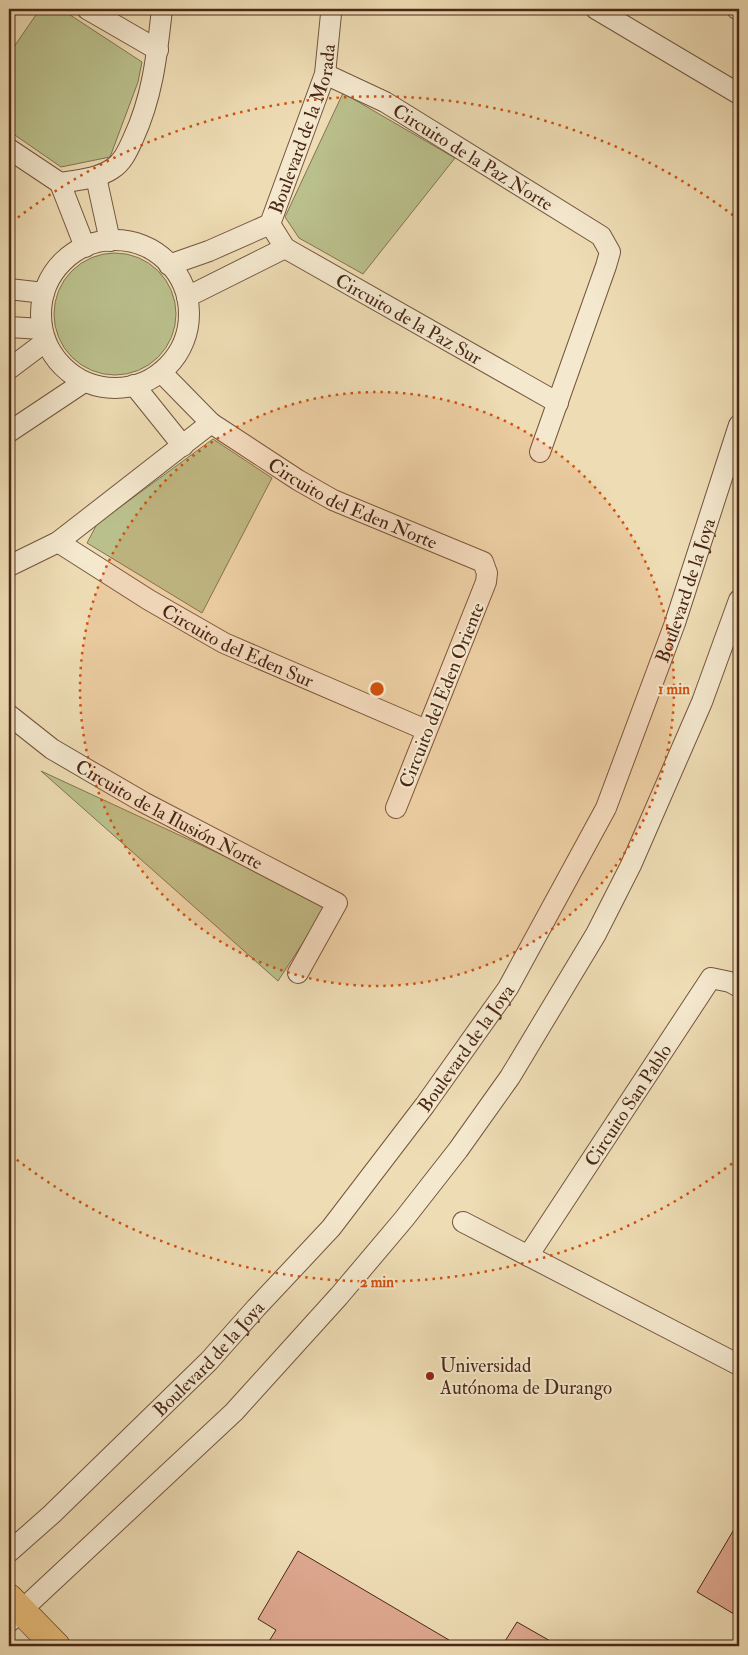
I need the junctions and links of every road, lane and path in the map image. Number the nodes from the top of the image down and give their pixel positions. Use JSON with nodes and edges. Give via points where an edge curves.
{"nodes":[{"id":1,"x":87,"y":9,"type":"edge"},
{"id":2,"x":162,"y":9,"type":"edge"},
{"id":3,"x":596,"y":9,"type":"edge"},
{"id":4,"x":331,"y":14,"type":"dead end"},
{"id":5,"x":158,"y":50,"type":"junction"},
{"id":6,"x":325,"y":74,"type":"junction"},
{"id":7,"x":739,"y":93,"type":"edge"},
{"id":8,"x":9,"y":149,"type":"edge"},
{"id":9,"x":96,"y":177,"type":"junction"},
{"id":10,"x":60,"y":183,"type":"junction"},
{"id":11,"x":270,"y":224,"type":"junction"},
{"id":12,"x":110,"y":241,"type":"junction"},
{"id":13,"x":85,"y":247,"type":"junction"},
{"id":14,"x":285,"y":248,"type":"junction"},
{"id":15,"x":170,"y":265,"type":"junction"},
{"id":16,"x":9,"y":289,"type":"edge"},
{"id":17,"x":44,"y":293,"type":"junction"},
{"id":18,"x":187,"y":297,"type":"junction"},
{"id":19,"x":9,"y":327,"type":"edge"},
{"id":20,"x":44,"y":335,"type":"junction"},
{"id":21,"x":9,"y":368,"type":"edge"},
{"id":22,"x":161,"y":372,"type":"junction"},
{"id":23,"x":84,"y":382,"type":"junction"},
{"id":24,"x":134,"y":385,"type":"junction"},
{"id":25,"x":558,"y":403,"type":"junction"},
{"id":26,"x":211,"y":423,"type":"junction"},
{"id":27,"x":739,"y":425,"type":"edge"},
{"id":28,"x":9,"y":432,"type":"edge"},
{"id":29,"x":183,"y":446,"type":"junction"},
{"id":30,"x":540,"y":452,"type":"dead end"},
{"id":31,"x":58,"y":542,"type":"junction"},
{"id":32,"x":9,"y":566,"type":"edge"},
{"id":33,"x":486,"y":582,"type":"joint"},
{"id":34,"x":739,"y":600,"type":"edge"},
{"id":35,"x":9,"y":715,"type":"edge"},
{"id":36,"x":426,"y":730,"type":"junction"},
{"id":37,"x":396,"y":808,"type":"dead end"},
{"id":38,"x":298,"y":973,"type":"dead end"},
{"id":39,"x":739,"y":987,"type":"edge"},
{"id":40,"x":463,"y":1222,"type":"dead end"},
{"id":41,"x":528,"y":1256,"type":"junction"},
{"id":42,"x":739,"y":1365,"type":"edge"},
{"id":43,"x":9,"y":1552,"type":"edge"},
{"id":44,"x":13,"y":1610,"type":"edge"},
{"id":45,"x":56,"y":1646,"type":"edge"}],
"edges":[{"from":1,"to":5,"type":"street"},
{"from":2,"to":5,"type":"street"},
{"from":3,"to":7,"type":"street"},
{"from":4,"to":6,"type":"street","name":"Boulevard de la Morada"},
{"from":5,"to":9,"type":"street","via":[[143,117],[128,151],[111,170]]},
{"from":6,"to":11,"type":"street","name":"Boulevard de la Morada"},
{"from":6,"to":25,"type":"street","name":"Circuito de la Paz Norte","via":[[385,102],[602,236],[610,252]]},
{"from":8,"to":10,"type":"street"},
{"from":9,"to":10,"type":"street"},
{"from":9,"to":12,"type":"street"},
{"from":10,"to":13,"type":"street"},
{"from":11,"to":14,"type":"street","name":"Circuito de la Paz Sur"},
{"from":11,"to":15,"type":"street","name":"Boulevard de la Morada","via":[[210,252]]},
{"from":12,"to":13,"type":"street"},
{"from":12,"to":15,"type":"street","via":[[147,248]]},
{"from":13,"to":17,"type":"street","via":[[57,269]]},
{"from":14,"to":18,"type":"street"},
{"from":14,"to":25,"type":"street","name":"Circuito de la Paz Sur"},
{"from":15,"to":18,"type":"street"},
{"from":16,"to":17,"type":"street"},
{"from":17,"to":20,"type":"street","via":[[41,305]]},
{"from":18,"to":22,"type":"street","via":[[189,314],[182,346]]},
{"from":19,"to":20,"type":"street"},
{"from":20,"to":21,"type":"street"},
{"from":20,"to":23,"type":"street","via":[[63,366]]},
{"from":22,"to":24,"type":"street"},
{"from":22,"to":26,"type":"street"},
{"from":23,"to":24,"type":"street","via":[[100,387]]},
{"from":23,"to":28,"type":"street"},
{"from":24,"to":29,"type":"street"},
{"from":25,"to":30,"type":"street"},
{"from":26,"to":29,"type":"street"},
{"from":26,"to":33,"type":"street","name":"Circuito del Eden Norte","via":[[333,500],[483,562]]},
{"from":27,"to":43,"type":"street","name":"Boulevard de la Joya","via":[[675,623],[606,808],[508,988],[425,1105],[331,1228],[209,1361]]},
{"from":29,"to":31,"type":"street"},
{"from":31,"to":32,"type":"street"},
{"from":31,"to":36,"type":"street","name":"Circuito del Eden Sur","via":[[224,643]]},
{"from":33,"to":36,"type":"street","name":"Circuito del Eden Oriente"},
{"from":34,"to":44,"type":"street","via":[[702,702],[631,865],[596,934],[510,1077],[458,1150],[339,1296],[234,1412]]},
{"from":35,"to":38,"type":"street","name":"Circuito de la Ilusión Norte","via":[[52,749],[143,802],[337,902]]},
{"from":36,"to":37,"type":"street","name":"Circuito del Eden Oriente"},
{"from":39,"to":41,"type":"street","name":"Circuito San Pablo","via":[[710,978]]},
{"from":40,"to":41,"type":"street"},
{"from":41,"to":42,"type":"street"},
{"from":44,"to":45,"type":"main road"}]}
